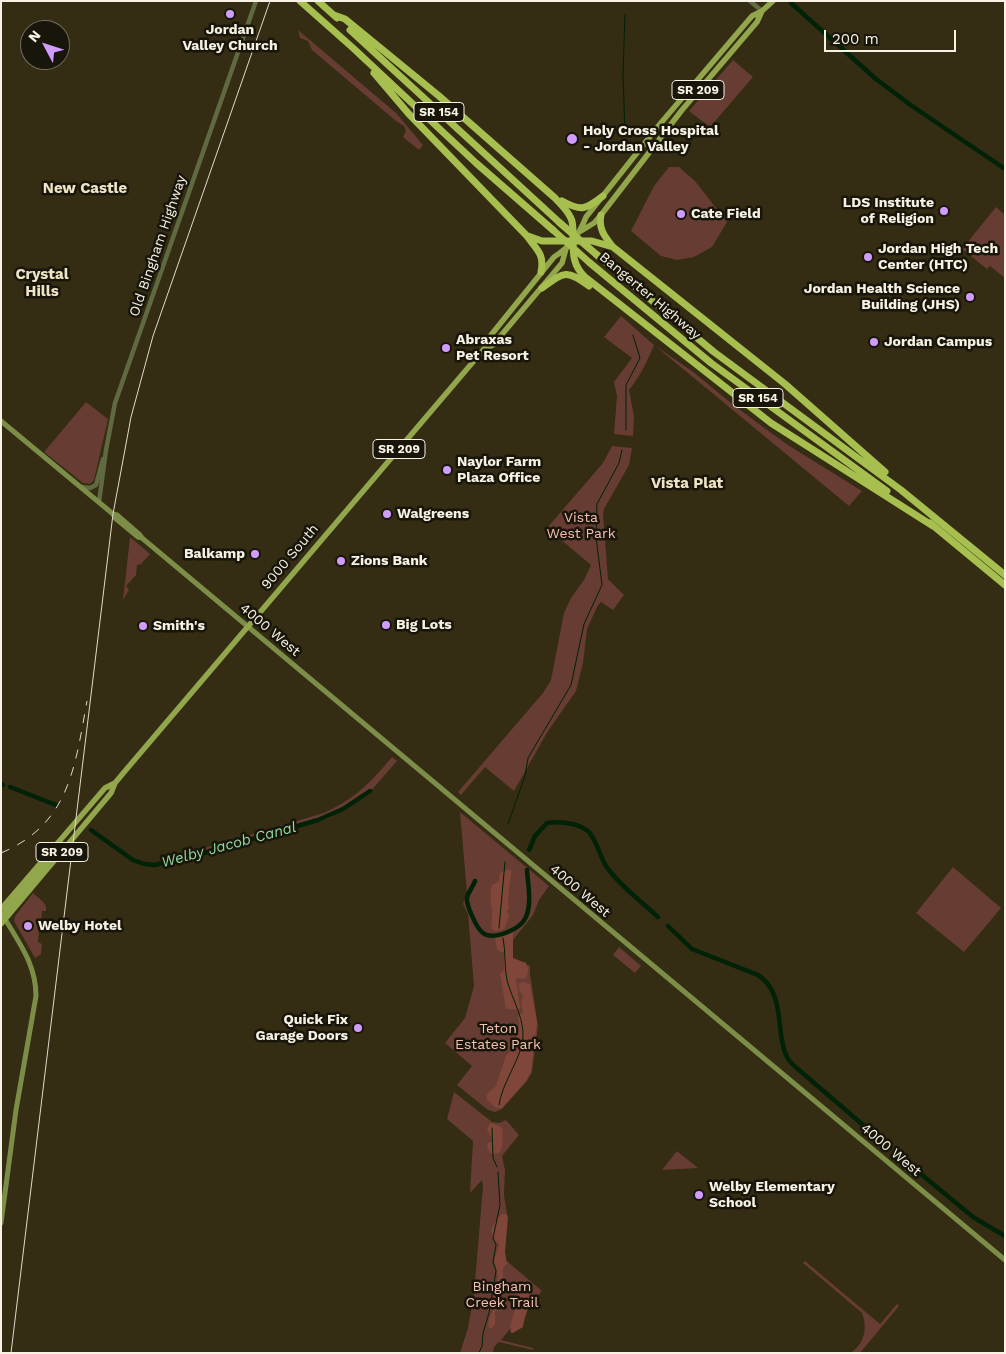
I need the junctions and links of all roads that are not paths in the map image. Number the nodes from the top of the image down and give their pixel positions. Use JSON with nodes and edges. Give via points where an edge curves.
{"nodes":[{"id":1,"x":256,"y":1,"type":"edge"},
{"id":2,"x":300,"y":1,"type":"edge"},
{"id":3,"x":318,"y":1,"type":"edge"},
{"id":4,"x":750,"y":1,"type":"edge"},
{"id":5,"x":773,"y":1,"type":"edge"},
{"id":6,"x":762,"y":12,"type":"junction"},
{"id":7,"x":334,"y":15,"type":"junction"},
{"id":8,"x":353,"y":48,"type":"junction"},
{"id":9,"x":603,"y":196,"type":"junction"},
{"id":10,"x":555,"y":198,"type":"junction"},
{"id":11,"x":601,"y":215,"type":"junction"},
{"id":12,"x":581,"y":231,"type":"junction"},
{"id":13,"x":526,"y":236,"type":"junction"},
{"id":14,"x":572,"y":242,"type":"junction"},
{"id":15,"x":613,"y":247,"type":"junction"},
{"id":16,"x":566,"y":249,"type":"junction"},
{"id":17,"x":541,"y":272,"type":"junction"},
{"id":18,"x":542,"y":288,"type":"junction"},
{"id":19,"x":616,"y":302,"type":"junction"},
{"id":20,"x":484,"y":349,"type":"junction"},
{"id":21,"x":1,"y":421,"type":"edge"},
{"id":22,"x":106,"y":450,"type":"junction"},
{"id":23,"x":81,"y":487,"type":"junction"},
{"id":24,"x":100,"y":502,"type":"junction"},
{"id":25,"x":938,"y":519,"type":"junction"},
{"id":26,"x":933,"y":526,"type":"junction"},
{"id":27,"x":1005,"y":575,"type":"edge"},
{"id":28,"x":1005,"y":585,"type":"edge"},
{"id":29,"x":248,"y":626,"type":"junction"},
{"id":30,"x":115,"y":783,"type":"junction"},
{"id":31,"x":59,"y":840,"type":"junction"},
{"id":32,"x":1,"y":909,"type":"edge"},
{"id":33,"x":3,"y":922,"type":"edge"},
{"id":34,"x":1,"y":1223,"type":"edge"},
{"id":35,"x":1005,"y":1260,"type":"edge"}],
"edges":[{"from":1,"to":22,"type":"street","name":"Old Bingham Highway","via":[[118,395]]},
{"from":2,"to":8,"type":"highway","name":"Bangerter Highway","number":"SR 154"},
{"from":3,"to":7,"type":"highway","name":"Bangerter Highway","number":"SR 154"},
{"from":4,"to":6,"type":"street"},
{"from":5,"to":6,"type":"main road","name":"9000 South","number":"SR 209"},
{"from":6,"to":9,"type":"main road","name":"9000 South","number":"SR 209","via":[[752,16],[729,41]]},
{"from":6,"to":11,"type":"main road","name":"9000 South","number":"SR 209","via":[[758,22],[699,89]]},
{"from":7,"to":10,"type":"highway","via":[[345,19],[439,96]]},
{"from":7,"to":25,"type":"highway","name":"Bangerter Highway","number":"SR 154","bridge":true,"via":[[597,255],[714,352]]},
{"from":8,"to":13,"type":"highway","via":[[408,113]]},
{"from":8,"to":26,"type":"highway","name":"Bangerter Highway","number":"SR 154","bridge":true,"via":[[476,163],[590,263],[718,368]]},
{"from":9,"to":10,"type":"highway","via":[[582,208],[572,207]]},
{"from":9,"to":12,"type":"main road","name":"9000 South","number":"SR 209","via":[[586,217]]},
{"from":10,"to":14,"type":"highway","via":[[569,214]]},
{"from":11,"to":12,"type":"main road","name":"9000 South","number":"SR 209"},
{"from":11,"to":15,"type":"highway","via":[[603,235]]},
{"from":12,"to":14,"type":"main road","name":"9000 South","number":"SR 209"},
{"from":13,"to":14,"type":"highway","via":[[542,241]]},
{"from":13,"to":17,"type":"highway","via":[[542,256]]},
{"from":14,"to":15,"type":"highway","via":[[592,241]]},
{"from":14,"to":16,"type":"main road","name":"9000 South","number":"SR 209"},
{"from":14,"to":19,"type":"highway","via":[[579,272]]},
{"from":15,"to":25,"type":"highway","via":[[784,384]]},
{"from":16,"to":17,"type":"main road","name":"9000 South","number":"SR 209"},
{"from":16,"to":18,"type":"main road","name":"9000 South","number":"SR 209","via":[[562,263]]},
{"from":17,"to":20,"type":"main road","name":"9000 South","number":"SR 209","via":[[487,340]]},
{"from":18,"to":19,"type":"highway","via":[[557,277],[570,274]]},
{"from":18,"to":20,"type":"main road","name":"9000 South","number":"SR 209","via":[[493,345]]},
{"from":19,"to":26,"type":"highway","via":[[772,423]]},
{"from":20,"to":29,"type":"main road","name":"9000 South","number":"SR 209"},
{"from":21,"to":23,"type":"main road","name":"4000 West"},
{"from":22,"to":23,"type":"street","via":[[96,485]]},
{"from":22,"to":24,"type":"street","name":"Old Bingham Highway"},
{"from":23,"to":24,"type":"main road","name":"4000 West"},
{"from":24,"to":29,"type":"main road","name":"4000 West"},
{"from":25,"to":27,"type":"highway","name":"Bangerter Highway","number":"SR 154"},
{"from":26,"to":28,"type":"highway","name":"Bangerter Highway","number":"SR 154"},
{"from":29,"to":30,"type":"main road","name":"9000 South","number":"SR 209"},
{"from":29,"to":35,"type":"main road","name":"4000 West"},
{"from":30,"to":31,"type":"main road","name":"9000 South","number":"SR 209","via":[[105,788]]},
{"from":30,"to":33,"type":"main road","name":"9000 South","number":"SR 209","via":[[112,793]]},
{"from":31,"to":32,"type":"main road","name":"9000 South","number":"SR 209"},
{"from":31,"to":33,"type":"main road","via":[[46,863],[4,914]]},
{"from":33,"to":34,"type":"main road","via":[[31,964],[36,996]]}]}
